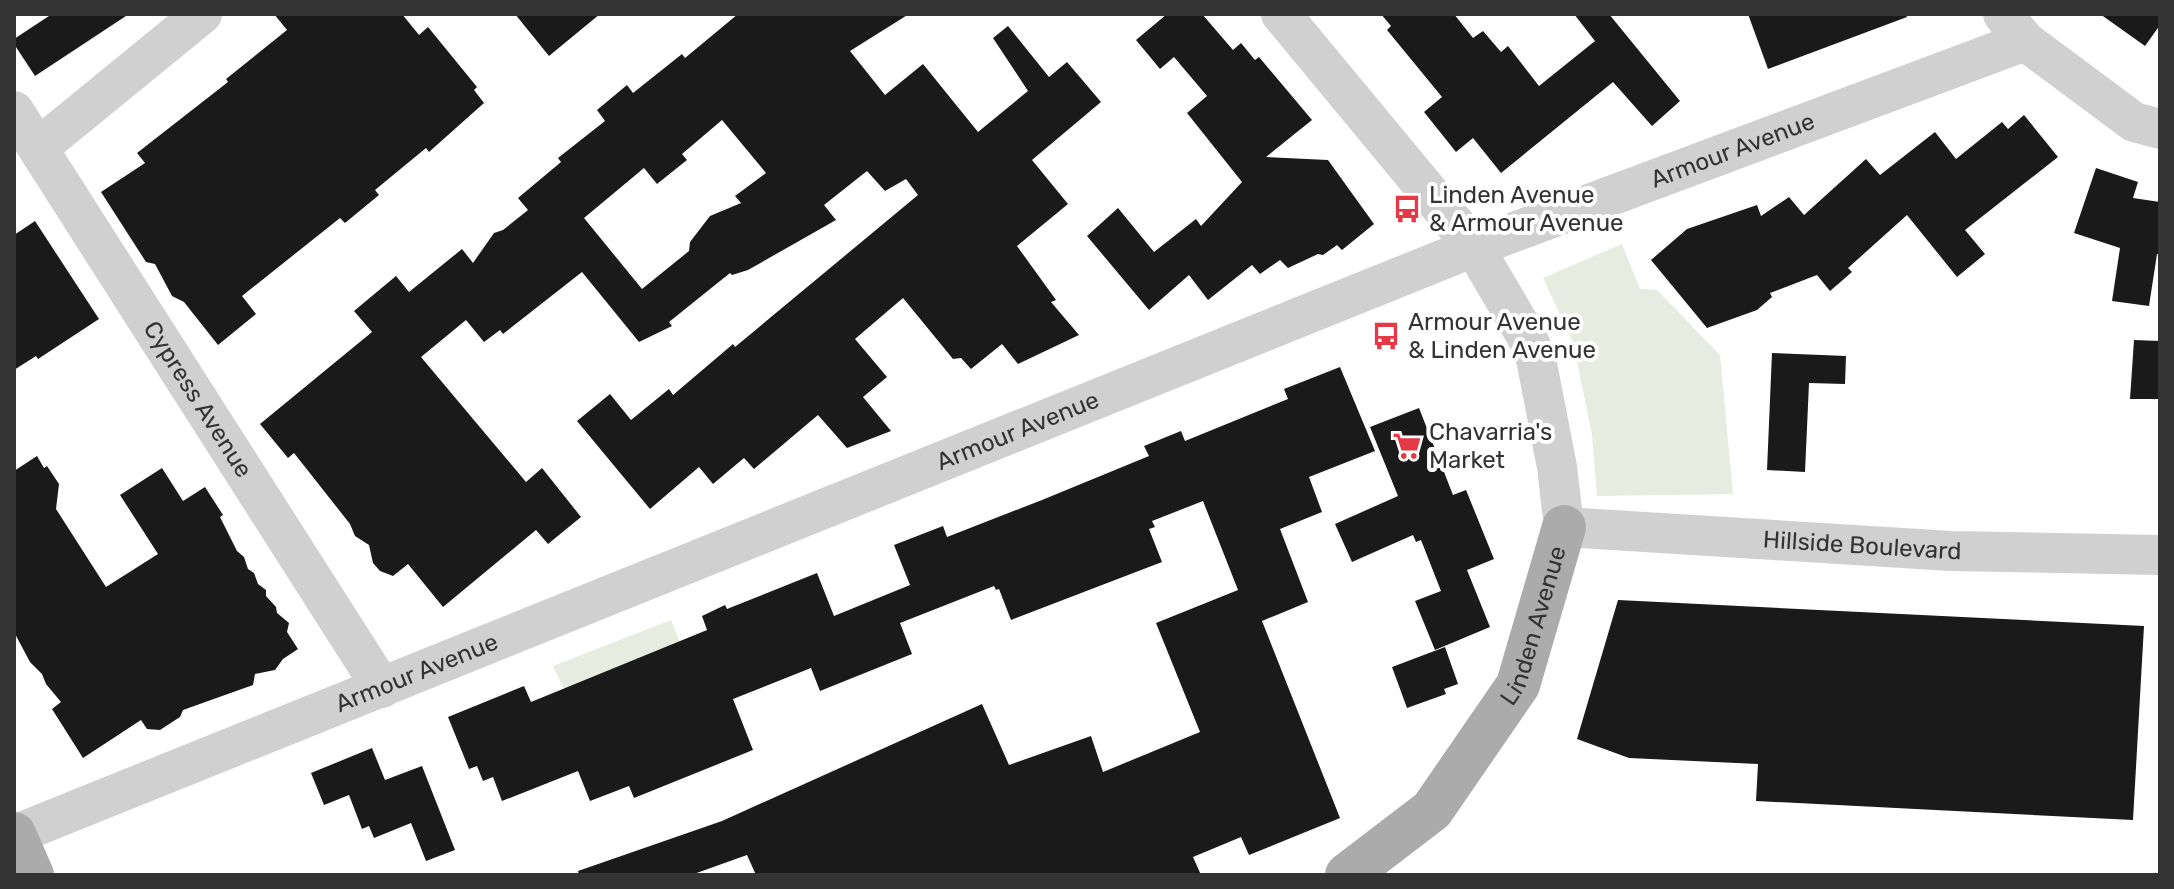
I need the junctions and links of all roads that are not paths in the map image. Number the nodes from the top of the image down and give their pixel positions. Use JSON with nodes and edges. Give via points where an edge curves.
{"nodes":[{"id":1,"x":202,"y":14,"type":"edge"},
{"id":2,"x":1281,"y":14,"type":"edge"},
{"id":3,"x":2014,"y":27,"type":"edge"},
{"id":4,"x":14,"y":111,"type":"edge"},
{"id":5,"x":2160,"y":129,"type":"edge"},
{"id":6,"x":38,"y":148,"type":"junction"},
{"id":7,"x":1474,"y":247,"type":"junction"},
{"id":8,"x":1564,"y":527,"type":"junction"},
{"id":9,"x":2160,"y":555,"type":"edge"},
{"id":10,"x":382,"y":688,"type":"junction"},
{"id":11,"x":14,"y":835,"type":"edge"},
{"id":12,"x":32,"y":875,"type":"edge"},
{"id":13,"x":1347,"y":875,"type":"edge"}],
"edges":[{"from":1,"to":6,"type":"street"},
{"from":2,"to":7,"type":"street","name":"Linden Avenue"},
{"from":3,"to":5,"type":"street","via":[[2134,122]]},
{"from":3,"to":7,"type":"street","name":"Armour Avenue"},
{"from":4,"to":6,"type":"street","name":"Cypress Avenue"},
{"from":6,"to":10,"type":"street","name":"Cypress Avenue"},
{"from":7,"to":8,"type":"street","name":"Linden Avenue","via":[[1536,359]]},
{"from":7,"to":10,"type":"street","name":"Armour Avenue"},
{"from":8,"to":9,"type":"street","name":"Hillside Boulevard","via":[[1951,551]]},
{"from":8,"to":13,"type":"main road","name":"Linden Avenue","via":[[1518,685],[1432,810]]},
{"from":10,"to":11,"type":"street","name":"Armour Avenue"},
{"from":11,"to":12,"type":"main road"}]}
